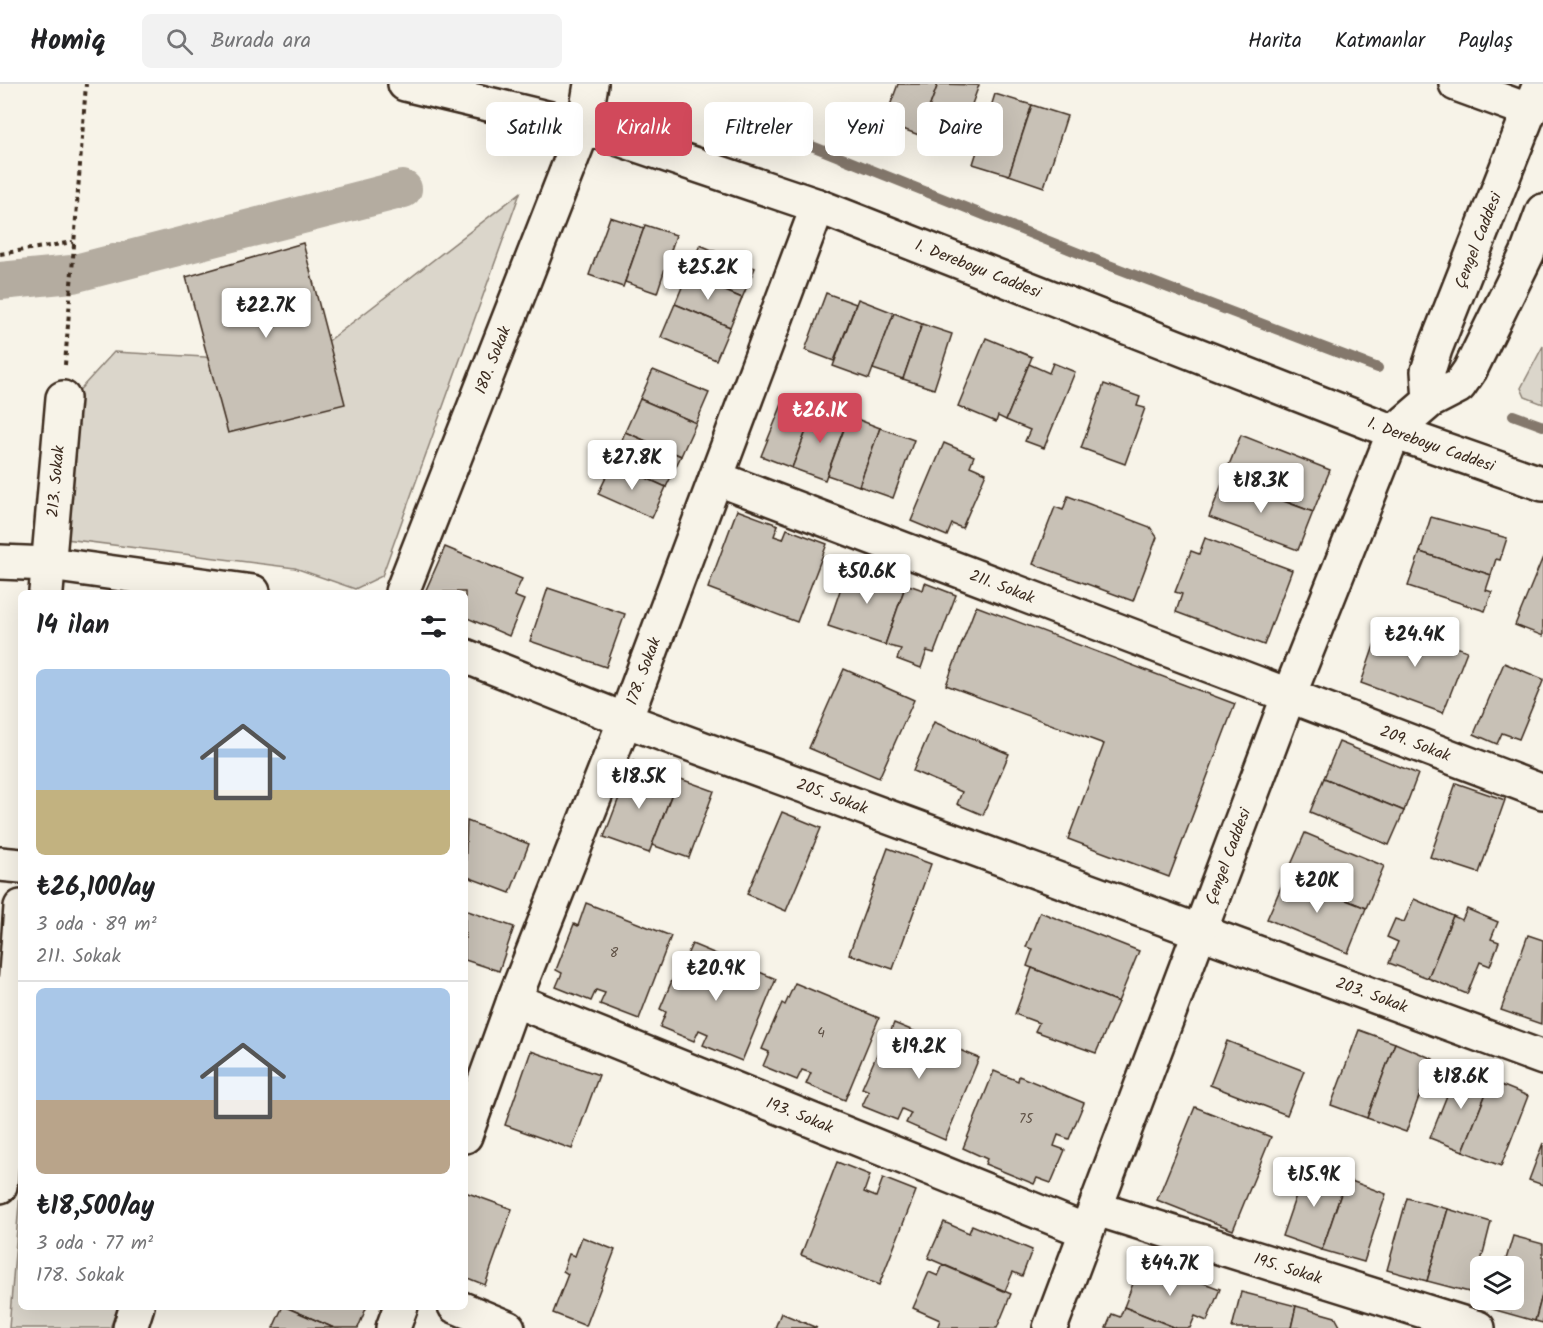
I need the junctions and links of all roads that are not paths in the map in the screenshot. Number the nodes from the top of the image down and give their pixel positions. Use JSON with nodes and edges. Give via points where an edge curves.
{"nodes":[{"id":1,"x":405,"y":84,"type":"edge"},
{"id":2,"x":591,"y":84,"type":"edge"},
{"id":3,"x":1456,"y":84,"type":"edge"},
{"id":4,"x":1535,"y":98,"type":"edge"},
{"id":5,"x":584,"y":127,"type":"junction"},
{"id":6,"x":818,"y":206,"type":"junction"},
{"id":7,"x":1543,"y":211,"type":"edge"},
{"id":8,"x":1535,"y":257,"type":"edge"},
{"id":9,"x":1429,"y":386,"type":"junction"},
{"id":10,"x":63,"y":398,"type":"dead end"},
{"id":11,"x":1394,"y":432,"type":"junction"},
{"id":12,"x":716,"y":478,"type":"junction"},
{"id":13,"x":1543,"y":484,"type":"edge"},
{"id":14,"x":0,"y":562,"type":"edge"},
{"id":15,"x":48,"y":578,"type":"edge"},
{"id":16,"x":224,"y":590,"type":"edge"},
{"id":17,"x":403,"y":590,"type":"edge"},
{"id":18,"x":468,"y":657,"type":"edge"},
{"id":19,"x":1289,"y":695,"type":"junction"},
{"id":20,"x":625,"y":720,"type":"junction"},
{"id":21,"x":1543,"y":792,"type":"edge"},
{"id":22,"x":0,"y":864,"type":"edge"},
{"id":23,"x":18,"y":866,"type":"edge"},
{"id":24,"x":1201,"y":932,"type":"junction"},
{"id":25,"x":18,"y":942,"type":"edge"},
{"id":26,"x":514,"y":1000,"type":"junction"},
{"id":27,"x":1543,"y":1058,"type":"edge"},
{"id":28,"x":3,"y":1116,"type":"edge"},
{"id":29,"x":468,"y":1128,"type":"edge"},
{"id":30,"x":0,"y":1186,"type":"edge"},
{"id":31,"x":1091,"y":1220,"type":"junction"},
{"id":32,"x":136,"y":1310,"type":"edge"},
{"id":33,"x":400,"y":1310,"type":"edge"},
{"id":34,"x":465,"y":1310,"type":"edge"},
{"id":35,"x":129,"y":1328,"type":"edge"},
{"id":36,"x":393,"y":1328,"type":"edge"},
{"id":37,"x":508,"y":1328,"type":"edge"},
{"id":38,"x":1050,"y":1328,"type":"edge"},
{"id":39,"x":1478,"y":1328,"type":"edge"}],
"edges":[{"from":1,"to":5,"type":"street","name":"1. Dereboyu Caddesi"},
{"from":2,"to":5,"type":"street","name":"180. Sokak"},
{"from":3,"to":4,"type":"street"},
{"from":4,"to":9,"type":"street","name":"Çengel Caddesi"},
{"from":5,"to":6,"type":"street","name":"1. Dereboyu Caddesi"},
{"from":5,"to":17,"type":"street","name":"180. Sokak"},
{"from":6,"to":11,"type":"street","name":"1. Dereboyu Caddesi"},
{"from":6,"to":12,"type":"street","name":"178. Sokak"},
{"from":7,"to":8,"type":"street","name":"Çengel Caddesi"},
{"from":8,"to":9,"type":"street","name":"Çengel Caddesi","via":[[1459,386]]},
{"from":9,"to":11,"type":"street","name":"Çengel Caddesi"},
{"from":10,"to":15,"type":"street","name":"213. Sokak"},
{"from":11,"to":13,"type":"street","name":"1. Dereboyu Caddesi"},
{"from":11,"to":19,"type":"street","name":"Çengel Caddesi"},
{"from":12,"to":19,"type":"street","name":"211. Sokak"},
{"from":12,"to":20,"type":"street","name":"178. Sokak"},
{"from":14,"to":15,"type":"street"},
{"from":15,"to":16,"type":"street"},
{"from":18,"to":20,"type":"street","name":"205. Sokak"},
{"from":19,"to":21,"type":"street","name":"209. Sokak"},
{"from":19,"to":24,"type":"street","name":"Çengel Caddesi"},
{"from":20,"to":24,"type":"street","name":"205. Sokak"},
{"from":20,"to":26,"type":"street","name":"178. Sokak"},
{"from":22,"to":23,"type":"street"},
{"from":24,"to":27,"type":"street","name":"203. Sokak"},
{"from":24,"to":31,"type":"street","name":"Çengel Caddesi"},
{"from":25,"to":28,"type":"street"},
{"from":26,"to":29,"type":"street","name":"178. Sokak"},
{"from":26,"to":31,"type":"street","name":"193. Sokak"},
{"from":28,"to":30,"type":"street"},
{"from":31,"to":38,"type":"street","name":"Çengel Caddesi"},
{"from":31,"to":39,"type":"street","name":"195. Sokak"},
{"from":32,"to":35,"type":"street"},
{"from":33,"to":36,"type":"street"},
{"from":34,"to":37,"type":"street"}]}
